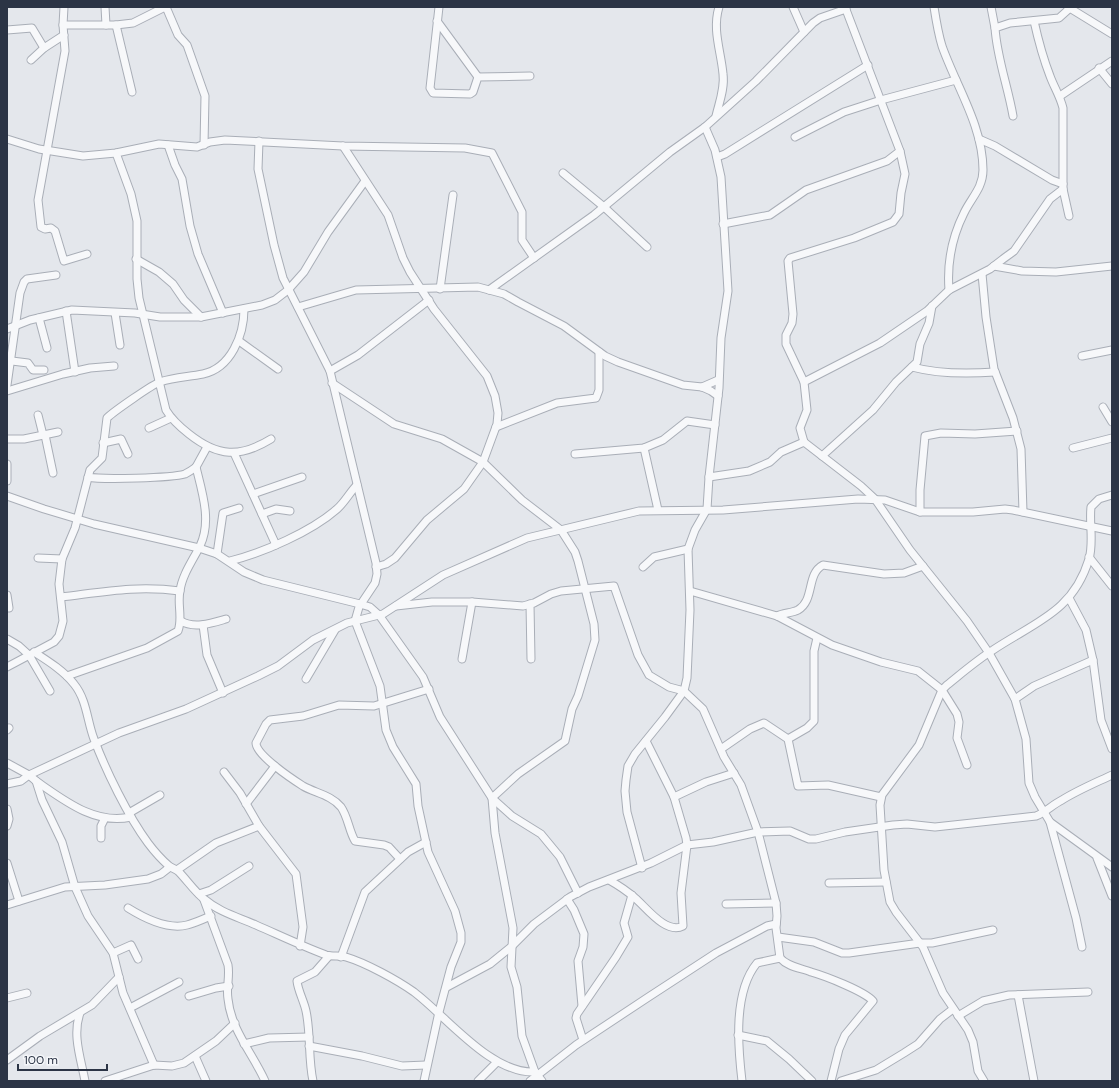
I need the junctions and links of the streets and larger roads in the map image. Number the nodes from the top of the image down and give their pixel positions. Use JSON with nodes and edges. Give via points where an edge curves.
{"nodes":[{"id":1,"x":64,"y":7,"type":"edge"},
{"id":2,"x":105,"y":7,"type":"edge"},
{"id":3,"x":165,"y":7,"type":"edge"},
{"id":4,"x":439,"y":7,"type":"edge"},
{"id":5,"x":719,"y":7,"type":"edge"},
{"id":6,"x":793,"y":7,"type":"edge"},
{"id":7,"x":934,"y":7,"type":"edge"},
{"id":8,"x":991,"y":7,"type":"edge"},
{"id":9,"x":845,"y":8,"type":"edge"},
{"id":10,"x":1069,"y":8,"type":"edge"},
{"id":11,"x":437,"y":21,"type":"junction"},
{"id":12,"x":1034,"y":21,"type":"junction"},
{"id":13,"x":63,"y":25,"type":"junction"},
{"id":14,"x":106,"y":25,"type":"junction"},
{"id":15,"x":116,"y":25,"type":"junction"},
{"id":16,"x":995,"y":28,"type":"junction"},
{"id":17,"x":7,"y":30,"type":"edge"},
{"id":18,"x":804,"y":32,"type":"junction"},
{"id":19,"x":1112,"y":34,"type":"edge"},
{"id":20,"x":64,"y":35,"type":"junction"},
{"id":21,"x":44,"y":48,"type":"junction"},
{"id":22,"x":31,"y":60,"type":"dead end"},
{"id":23,"x":1112,"y":60,"type":"edge"},
{"id":24,"x":868,"y":65,"type":"junction"},
{"id":25,"x":1099,"y":68,"type":"junction"},
{"id":26,"x":530,"y":76,"type":"dead end"},
{"id":27,"x":478,"y":77,"type":"junction"},
{"id":28,"x":956,"y":80,"type":"junction"},
{"id":29,"x":1112,"y":84,"type":"edge"},
{"id":30,"x":132,"y":92,"type":"dead end"},
{"id":31,"x":1060,"y":96,"type":"junction"},
{"id":32,"x":881,"y":100,"type":"junction"},
{"id":33,"x":716,"y":116,"type":"junction"},
{"id":34,"x":1013,"y":116,"type":"dead end"},
{"id":35,"x":705,"y":127,"type":"junction"},
{"id":36,"x":795,"y":136,"type":"dead end"},
{"id":37,"x":7,"y":139,"type":"edge"},
{"id":38,"x":979,"y":139,"type":"junction"},
{"id":39,"x":259,"y":141,"type":"junction"},
{"id":40,"x":168,"y":145,"type":"junction"},
{"id":41,"x":204,"y":145,"type":"junction"},
{"id":42,"x":343,"y":146,"type":"junction"},
{"id":43,"x":48,"y":150,"type":"junction"},
{"id":44,"x":900,"y":151,"type":"junction"},
{"id":45,"x":116,"y":153,"type":"junction"},
{"id":46,"x":717,"y":157,"type":"junction"},
{"id":47,"x":563,"y":173,"type":"dead end"},
{"id":48,"x":365,"y":181,"type":"junction"},
{"id":49,"x":1063,"y":186,"type":"junction"},
{"id":50,"x":453,"y":195,"type":"dead end"},
{"id":51,"x":604,"y":206,"type":"junction"},
{"id":52,"x":1069,"y":216,"type":"dead end"},
{"id":53,"x":723,"y":224,"type":"junction"},
{"id":54,"x":647,"y":247,"type":"dead end"},
{"id":55,"x":87,"y":254,"type":"dead end"},
{"id":56,"x":534,"y":258,"type":"junction"},
{"id":57,"x":136,"y":259,"type":"junction"},
{"id":58,"x":994,"y":266,"type":"junction"},
{"id":59,"x":1112,"y":266,"type":"edge"},
{"id":60,"x":982,"y":274,"type":"junction"},
{"id":61,"x":56,"y":275,"type":"dead end"},
{"id":62,"x":422,"y":289,"type":"junction"},
{"id":63,"x":440,"y":289,"type":"junction"},
{"id":64,"x":288,"y":290,"type":"junction"},
{"id":65,"x":489,"y":290,"type":"junction"},
{"id":66,"x":949,"y":290,"type":"junction"},
{"id":67,"x":429,"y":300,"type":"junction"},
{"id":68,"x":932,"y":306,"type":"junction"},
{"id":69,"x":298,"y":307,"type":"junction"},
{"id":70,"x":244,"y":309,"type":"junction"},
{"id":71,"x":66,"y":311,"type":"junction"},
{"id":72,"x":115,"y":313,"type":"junction"},
{"id":73,"x":223,"y":313,"type":"junction"},
{"id":74,"x":144,"y":316,"type":"junction"},
{"id":75,"x":201,"y":317,"type":"junction"},
{"id":76,"x":39,"y":318,"type":"junction"},
{"id":77,"x":15,"y":327,"type":"junction"},
{"id":78,"x":7,"y":329,"type":"edge"},
{"id":79,"x":239,"y":341,"type":"junction"},
{"id":80,"x":120,"y":345,"type":"dead end"},
{"id":81,"x":47,"y":348,"type":"dead end"},
{"id":82,"x":1112,"y":350,"type":"edge"},
{"id":83,"x":599,"y":352,"type":"junction"},
{"id":84,"x":1082,"y":356,"type":"dead end"},
{"id":85,"x":12,"y":361,"type":"junction"},
{"id":86,"x":114,"y":366,"type":"dead end"},
{"id":87,"x":912,"y":367,"type":"junction"},
{"id":88,"x":278,"y":369,"type":"dead end"},
{"id":89,"x":44,"y":370,"type":"dead end"},
{"id":90,"x":330,"y":371,"type":"junction"},
{"id":91,"x":75,"y":372,"type":"junction"},
{"id":92,"x":995,"y":372,"type":"junction"},
{"id":93,"x":718,"y":380,"type":"junction"},
{"id":94,"x":158,"y":382,"type":"junction"},
{"id":95,"x":804,"y":382,"type":"junction"},
{"id":96,"x":332,"y":383,"type":"junction"},
{"id":97,"x":7,"y":385,"type":"edge"},
{"id":98,"x":702,"y":387,"type":"junction"},
{"id":99,"x":7,"y":391,"type":"edge"},
{"id":100,"x":718,"y":396,"type":"junction"},
{"id":101,"x":1103,"y":407,"type":"dead end"},
{"id":102,"x":1110,"y":413,"type":"edge"},
{"id":103,"x":38,"y":415,"type":"dead end"},
{"id":104,"x":171,"y":418,"type":"junction"},
{"id":105,"x":1112,"y":422,"type":"edge"},
{"id":106,"x":715,"y":425,"type":"junction"},
{"id":107,"x":496,"y":427,"type":"junction"},
{"id":108,"x":149,"y":428,"type":"dead end"},
{"id":109,"x":58,"y":432,"type":"dead end"},
{"id":110,"x":1017,"y":432,"type":"junction"},
{"id":111,"x":44,"y":435,"type":"junction"},
{"id":112,"x":1112,"y":438,"type":"edge"},
{"id":113,"x":7,"y":439,"type":"edge"},
{"id":114,"x":271,"y":439,"type":"dead end"},
{"id":115,"x":804,"y":442,"type":"junction"},
{"id":116,"x":103,"y":443,"type":"junction"},
{"id":117,"x":207,"y":447,"type":"junction"},
{"id":118,"x":644,"y":448,"type":"junction"},
{"id":119,"x":1073,"y":448,"type":"dead end"},
{"id":120,"x":234,"y":453,"type":"junction"},
{"id":121,"x":128,"y":454,"type":"dead end"},
{"id":122,"x":575,"y":454,"type":"dead end"},
{"id":123,"x":822,"y":456,"type":"junction"},
{"id":124,"x":484,"y":462,"type":"junction"},
{"id":125,"x":7,"y":464,"type":"edge"},
{"id":126,"x":196,"y":467,"type":"junction"},
{"id":127,"x":53,"y":473,"type":"dead end"},
{"id":128,"x":88,"y":477,"type":"junction"},
{"id":129,"x":302,"y":477,"type":"dead end"},
{"id":130,"x":709,"y":477,"type":"junction"},
{"id":131,"x":7,"y":481,"type":"edge"},
{"id":132,"x":357,"y":485,"type":"junction"},
{"id":133,"x":253,"y":494,"type":"junction"},
{"id":134,"x":1112,"y":494,"type":"edge"},
{"id":135,"x":7,"y":496,"type":"edge"},
{"id":136,"x":875,"y":499,"type":"junction"},
{"id":137,"x":239,"y":508,"type":"dead end"},
{"id":138,"x":707,"y":509,"type":"junction"},
{"id":139,"x":658,"y":510,"type":"junction"},
{"id":140,"x":290,"y":511,"type":"dead end"},
{"id":141,"x":920,"y":512,"type":"junction"},
{"id":142,"x":1023,"y":512,"type":"junction"},
{"id":143,"x":262,"y":514,"type":"junction"},
{"id":144,"x":78,"y":519,"type":"junction"},
{"id":145,"x":1090,"y":525,"type":"junction"},
{"id":146,"x":1102,"y":529,"type":"junction"},
{"id":147,"x":561,"y":530,"type":"junction"},
{"id":148,"x":1112,"y":531,"type":"edge"},
{"id":149,"x":1091,"y":539,"type":"junction"},
{"id":150,"x":276,"y":545,"type":"junction"},
{"id":151,"x":199,"y":548,"type":"junction"},
{"id":152,"x":688,"y":549,"type":"junction"},
{"id":153,"x":217,"y":554,"type":"junction"},
{"id":154,"x":1089,"y":557,"type":"junction"},
{"id":155,"x":38,"y":558,"type":"dead end"},
{"id":156,"x":62,"y":559,"type":"junction"},
{"id":157,"x":230,"y":562,"type":"junction"},
{"id":158,"x":923,"y":566,"type":"junction"},
{"id":159,"x":376,"y":567,"type":"junction"},
{"id":160,"x":643,"y":567,"type":"dead end"},
{"id":161,"x":1112,"y":586,"type":"edge"},
{"id":162,"x":584,"y":590,"type":"junction"},
{"id":163,"x":180,"y":591,"type":"junction"},
{"id":164,"x":690,"y":591,"type":"junction"},
{"id":165,"x":7,"y":595,"type":"edge"},
{"id":166,"x":61,"y":597,"type":"junction"},
{"id":167,"x":1069,"y":598,"type":"junction"},
{"id":168,"x":472,"y":602,"type":"junction"},
{"id":169,"x":360,"y":604,"type":"junction"},
{"id":170,"x":530,"y":604,"type":"junction"},
{"id":171,"x":396,"y":606,"type":"junction"},
{"id":172,"x":8,"y":608,"type":"dead end"},
{"id":173,"x":379,"y":615,"type":"junction"},
{"id":174,"x":777,"y":616,"type":"junction"},
{"id":175,"x":226,"y":619,"type":"dead end"},
{"id":176,"x":180,"y":621,"type":"junction"},
{"id":177,"x":355,"y":621,"type":"junction"},
{"id":178,"x":203,"y":625,"type":"junction"},
{"id":179,"x":335,"y":629,"type":"junction"},
{"id":180,"x":817,"y":638,"type":"junction"},
{"id":181,"x":7,"y":639,"type":"edge"},
{"id":182,"x":31,"y":653,"type":"junction"},
{"id":183,"x":989,"y":653,"type":"junction"},
{"id":184,"x":462,"y":659,"type":"dead end"},
{"id":185,"x":531,"y":659,"type":"dead end"},
{"id":186,"x":1093,"y":660,"type":"junction"},
{"id":187,"x":7,"y":667,"type":"edge"},
{"id":188,"x":67,"y":676,"type":"junction"},
{"id":189,"x":306,"y":678,"type":"dead end"},
{"id":190,"x":429,"y":689,"type":"junction"},
{"id":191,"x":942,"y":690,"type":"junction"},
{"id":192,"x":50,"y":691,"type":"dead end"},
{"id":193,"x":684,"y":691,"type":"junction"},
{"id":194,"x":223,"y":693,"type":"junction"},
{"id":195,"x":1015,"y":699,"type":"junction"},
{"id":196,"x":383,"y":704,"type":"junction"},
{"id":197,"x":788,"y":739,"type":"junction"},
{"id":198,"x":646,"y":741,"type":"junction"},
{"id":199,"x":96,"y":744,"type":"junction"},
{"id":200,"x":721,"y":749,"type":"junction"},
{"id":201,"x":1112,"y":749,"type":"edge"},
{"id":202,"x":7,"y":763,"type":"edge"},
{"id":203,"x":967,"y":765,"type":"dead end"},
{"id":204,"x":275,"y":766,"type":"junction"},
{"id":205,"x":224,"y":772,"type":"dead end"},
{"id":206,"x":734,"y":773,"type":"junction"},
{"id":207,"x":29,"y":775,"type":"junction"},
{"id":208,"x":1112,"y":775,"type":"edge"},
{"id":209,"x":36,"y":781,"type":"junction"},
{"id":210,"x":7,"y":784,"type":"edge"},
{"id":211,"x":160,"y":795,"type":"dead end"},
{"id":212,"x":674,"y":797,"type":"junction"},
{"id":213,"x":881,"y":797,"type":"junction"},
{"id":214,"x":492,"y":798,"type":"junction"},
{"id":215,"x":246,"y":804,"type":"junction"},
{"id":216,"x":7,"y":810,"type":"edge"},
{"id":217,"x":1045,"y":812,"type":"junction"},
{"id":218,"x":130,"y":815,"type":"junction"},
{"id":219,"x":105,"y":818,"type":"junction"},
{"id":220,"x":1050,"y":822,"type":"junction"},
{"id":221,"x":7,"y":826,"type":"edge"},
{"id":222,"x":258,"y":826,"type":"junction"},
{"id":223,"x":882,"y":826,"type":"junction"},
{"id":224,"x":758,"y":832,"type":"junction"},
{"id":225,"x":101,"y":838,"type":"dead end"},
{"id":226,"x":426,"y":842,"type":"junction"},
{"id":227,"x":687,"y":845,"type":"junction"},
{"id":228,"x":1097,"y":858,"type":"junction"},
{"id":229,"x":400,"y":859,"type":"junction"},
{"id":230,"x":7,"y":863,"type":"edge"},
{"id":231,"x":249,"y":866,"type":"dead end"},
{"id":232,"x":1112,"y":867,"type":"edge"},
{"id":233,"x":173,"y":868,"type":"junction"},
{"id":234,"x":642,"y":868,"type":"junction"},
{"id":235,"x":609,"y":880,"type":"junction"},
{"id":236,"x":886,"y":882,"type":"junction"},
{"id":237,"x":829,"y":883,"type":"dead end"},
{"id":238,"x":75,"y":887,"type":"junction"},
{"id":239,"x":578,"y":893,"type":"junction"},
{"id":240,"x":632,"y":896,"type":"junction"},
{"id":241,"x":1112,"y":896,"type":"edge"},
{"id":242,"x":202,"y":897,"type":"junction"},
{"id":243,"x":567,"y":899,"type":"junction"},
{"id":244,"x":19,"y":901,"type":"junction"},
{"id":245,"x":776,"y":903,"type":"junction"},
{"id":246,"x":726,"y":904,"type":"dead end"},
{"id":247,"x":7,"y":905,"type":"edge"},
{"id":248,"x":128,"y":908,"type":"dead end"},
{"id":249,"x":217,"y":908,"type":"junction"},
{"id":250,"x":210,"y":914,"type":"junction"},
{"id":251,"x":776,"y":924,"type":"junction"},
{"id":252,"x":993,"y":930,"type":"dead end"},
{"id":253,"x":778,"y":936,"type":"junction"},
{"id":254,"x":920,"y":943,"type":"junction"},
{"id":255,"x":300,"y":946,"type":"junction"},
{"id":256,"x":511,"y":947,"type":"junction"},
{"id":257,"x":1082,"y":947,"type":"dead end"},
{"id":258,"x":113,"y":953,"type":"junction"},
{"id":259,"x":329,"y":956,"type":"junction"},
{"id":260,"x":341,"y":957,"type":"junction"},
{"id":261,"x":780,"y":958,"type":"junction"},
{"id":262,"x":138,"y":959,"type":"dead end"},
{"id":263,"x":119,"y":977,"type":"junction"},
{"id":264,"x":179,"y":982,"type":"dead end"},
{"id":265,"x":229,"y":986,"type":"junction"},
{"id":266,"x":447,"y":986,"type":"junction"},
{"id":267,"x":1088,"y":992,"type":"dead end"},
{"id":268,"x":27,"y":994,"type":"dead end"},
{"id":269,"x":1018,"y":995,"type":"junction"},
{"id":270,"x":189,"y":996,"type":"dead end"},
{"id":271,"x":7,"y":998,"type":"edge"},
{"id":272,"x":582,"y":1006,"type":"junction"},
{"id":273,"x":130,"y":1008,"type":"junction"},
{"id":274,"x":953,"y":1009,"type":"junction"},
{"id":275,"x":439,"y":1012,"type":"junction"},
{"id":276,"x":80,"y":1014,"type":"junction"},
{"id":277,"x":958,"y":1016,"type":"junction"},
{"id":278,"x":235,"y":1023,"type":"junction"},
{"id":279,"x":738,"y":1035,"type":"junction"},
{"id":280,"x":309,"y":1037,"type":"junction"},
{"id":281,"x":583,"y":1040,"type":"junction"},
{"id":282,"x":244,"y":1044,"type":"junction"},
{"id":283,"x":309,"y":1046,"type":"junction"},
{"id":284,"x":195,"y":1056,"type":"junction"},
{"id":285,"x":7,"y":1060,"type":"edge"},
{"id":286,"x":497,"y":1062,"type":"junction"},
{"id":287,"x":154,"y":1065,"type":"junction"},
{"id":288,"x":426,"y":1065,"type":"junction"},
{"id":289,"x":536,"y":1073,"type":"junction"},
{"id":290,"x":85,"y":1081,"type":"edge"},
{"id":291,"x":108,"y":1081,"type":"edge"},
{"id":292,"x":206,"y":1081,"type":"edge"},
{"id":293,"x":265,"y":1081,"type":"edge"},
{"id":294,"x":312,"y":1081,"type":"edge"},
{"id":295,"x":424,"y":1081,"type":"edge"},
{"id":296,"x":478,"y":1081,"type":"edge"},
{"id":297,"x":530,"y":1081,"type":"edge"},
{"id":298,"x":542,"y":1081,"type":"edge"},
{"id":299,"x":742,"y":1081,"type":"edge"},
{"id":300,"x":812,"y":1081,"type":"edge"},
{"id":301,"x":831,"y":1081,"type":"edge"},
{"id":302,"x":841,"y":1081,"type":"edge"},
{"id":303,"x":984,"y":1081,"type":"edge"},
{"id":304,"x":1034,"y":1081,"type":"edge"}],
"edges":[{"from":1,"to":13,"type":"street"},
{"from":2,"to":14,"type":"street"},
{"from":3,"to":15,"type":"street","via":[[133,23]]},
{"from":3,"to":41,"type":"street","via":[[178,35],[187,46],[205,96]]},
{"from":4,"to":11,"type":"street"},
{"from":5,"to":33,"type":"street","via":[[716,28],[724,75]]},
{"from":6,"to":18,"type":"street"},
{"from":7,"to":28,"type":"street","via":[[939,34]]},
{"from":8,"to":16,"type":"street"},
{"from":9,"to":18,"type":"street","via":[[820,18]]},
{"from":9,"to":24,"type":"street"},
{"from":10,"to":12,"type":"street","via":[[1059,18]]},
{"from":10,"to":19,"type":"street"},
{"from":11,"to":27,"type":"street"},
{"from":11,"to":27,"type":"street","via":[[431,90],[435,93],[470,94]]},
{"from":12,"to":16,"type":"street","via":[[1010,23]]},
{"from":12,"to":31,"type":"street","via":[[1045,64]]},
{"from":13,"to":14,"type":"street"},
{"from":13,"to":20,"type":"street"},
{"from":14,"to":15,"type":"street"},
{"from":15,"to":30,"type":"street"},
{"from":16,"to":34,"type":"street","via":[[996,44]]},
{"from":17,"to":21,"type":"street","via":[[32,28]]},
{"from":18,"to":33,"type":"street","via":[[756,81]]},
{"from":20,"to":21,"type":"street"},
{"from":20,"to":43,"type":"street","via":[[66,51]]},
{"from":21,"to":22,"type":"street"},
{"from":23,"to":25,"type":"street"},
{"from":24,"to":32,"type":"street"},
{"from":24,"to":46,"type":"street"},
{"from":25,"to":29,"type":"street"},
{"from":25,"to":31,"type":"street"},
{"from":26,"to":27,"type":"street"},
{"from":28,"to":32,"type":"street"},
{"from":28,"to":38,"type":"street"},
{"from":31,"to":49,"type":"street","via":[[1064,125]]},
{"from":32,"to":36,"type":"street","via":[[844,112]]},
{"from":32,"to":44,"type":"street"},
{"from":33,"to":35,"type":"street"},
{"from":35,"to":46,"type":"street"},
{"from":35,"to":51,"type":"street"},
{"from":37,"to":43,"type":"street"},
{"from":38,"to":49,"type":"street","via":[[1008,152]]},
{"from":38,"to":66,"type":"street","via":[[982,179],[956,230],[949,267]]},
{"from":39,"to":41,"type":"street","via":[[218,140]]},
{"from":39,"to":42,"type":"street"},
{"from":39,"to":64,"type":"street","via":[[258,169],[262,194],[274,246]]},
{"from":40,"to":41,"type":"street"},
{"from":40,"to":45,"type":"street","via":[[159,144]]},
{"from":40,"to":73,"type":"street","via":[[182,179],[198,254]]},
{"from":42,"to":48,"type":"street"},
{"from":42,"to":56,"type":"street","via":[[465,148],[492,153],[522,212],[522,240]]},
{"from":43,"to":45,"type":"street","via":[[83,156]]},
{"from":43,"to":55,"type":"street","via":[[38,200],[41,227],[55,231],[64,261]]},
{"from":44,"to":53,"type":"street","via":[[887,161],[806,190],[770,215]]},
{"from":44,"to":95,"type":"street","via":[[905,174],[900,193],[899,214],[893,222],[854,238],[790,258],[788,261],[793,314],[786,335],[786,344]]},
{"from":45,"to":57,"type":"street","via":[[131,194],[136,221]]},
{"from":46,"to":53,"type":"street","via":[[723,198]]},
{"from":47,"to":51,"type":"street"},
{"from":48,"to":62,"type":"street","via":[[388,215],[403,258]]},
{"from":48,"to":64,"type":"street","via":[[328,232],[304,272]]},
{"from":49,"to":52,"type":"street"},
{"from":49,"to":58,"type":"street","via":[[1050,199],[1014,251]]},
{"from":50,"to":63,"type":"street"},
{"from":51,"to":54,"type":"street"},
{"from":51,"to":56,"type":"street"},
{"from":53,"to":93,"type":"street","via":[[728,291]]},
{"from":56,"to":65,"type":"street"},
{"from":57,"to":74,"type":"street","via":[[139,298]]},
{"from":57,"to":75,"type":"street","via":[[165,276]]},
{"from":58,"to":59,"type":"street","via":[[1022,271],[1056,272]]},
{"from":58,"to":60,"type":"street"},
{"from":60,"to":66,"type":"street"},
{"from":60,"to":92,"type":"street","via":[[987,330]]},
{"from":61,"to":77,"type":"street","via":[[26,280],[20,293]]},
{"from":62,"to":63,"type":"street"},
{"from":62,"to":67,"type":"street"},
{"from":62,"to":69,"type":"street","via":[[356,290]]},
{"from":63,"to":65,"type":"street","via":[[478,287]]},
{"from":64,"to":69,"type":"street"},
{"from":64,"to":70,"type":"street","via":[[275,300]]},
{"from":65,"to":83,"type":"street","via":[[504,294],[564,326]]},
{"from":66,"to":68,"type":"street"},
{"from":67,"to":90,"type":"street","via":[[403,318],[371,346],[343,366]]},
{"from":67,"to":107,"type":"street","via":[[487,376],[495,396],[498,413]]},
{"from":68,"to":87,"type":"street","via":[[929,323],[920,344],[919,357]]},
{"from":68,"to":95,"type":"street","via":[[880,343]]},
{"from":69,"to":90,"type":"street"},
{"from":70,"to":73,"type":"street"},
{"from":70,"to":79,"type":"street"},
{"from":71,"to":72,"type":"street","via":[[86,309]]},
{"from":71,"to":76,"type":"street"},
{"from":71,"to":91,"type":"street"},
{"from":72,"to":74,"type":"street","via":[[135,313]]},
{"from":72,"to":80,"type":"street"},
{"from":73,"to":75,"type":"street"},
{"from":74,"to":75,"type":"street"},
{"from":74,"to":94,"type":"street"},
{"from":76,"to":77,"type":"street"},
{"from":76,"to":81,"type":"street"},
{"from":77,"to":78,"type":"street"},
{"from":77,"to":85,"type":"street"},
{"from":79,"to":88,"type":"street"},
{"from":79,"to":94,"type":"street","via":[[233,351],[213,371]]},
{"from":82,"to":84,"type":"street"},
{"from":83,"to":98,"type":"street","via":[[638,370]]},
{"from":83,"to":107,"type":"street","via":[[599,390],[596,398],[557,403]]},
{"from":85,"to":89,"type":"street","via":[[28,363],[32,370]]},
{"from":85,"to":97,"type":"street"},
{"from":86,"to":91,"type":"street"},
{"from":87,"to":92,"type":"street","via":[[958,373]]},
{"from":87,"to":123,"type":"street","via":[[873,410]]},
{"from":90,"to":96,"type":"street"},
{"from":91,"to":99,"type":"street"},
{"from":92,"to":110,"type":"street"},
{"from":93,"to":98,"type":"street"},
{"from":93,"to":100,"type":"street"},
{"from":94,"to":104,"type":"street"},
{"from":94,"to":116,"type":"street","via":[[106,418]]},
{"from":95,"to":115,"type":"street","via":[[807,410],[800,428]]},
{"from":96,"to":124,"type":"street","via":[[394,424],[442,439]]},
{"from":96,"to":132,"type":"street"},
{"from":98,"to":100,"type":"street"},
{"from":100,"to":106,"type":"street"},
{"from":101,"to":102,"type":"street"},
{"from":102,"to":105,"type":"street"},
{"from":103,"to":111,"type":"street"},
{"from":104,"to":108,"type":"street"},
{"from":104,"to":117,"type":"street"},
{"from":106,"to":118,"type":"street","via":[[687,421],[663,440]]},
{"from":106,"to":130,"type":"street"},
{"from":107,"to":124,"type":"street"},
{"from":109,"to":111,"type":"street"},
{"from":110,"to":141,"type":"street","via":[[942,433],[925,436]]},
{"from":110,"to":142,"type":"street","via":[[1021,449]]},
{"from":111,"to":113,"type":"street"},
{"from":111,"to":127,"type":"street"},
{"from":112,"to":119,"type":"street"},
{"from":114,"to":120,"type":"street"},
{"from":115,"to":123,"type":"street"},
{"from":115,"to":130,"type":"street","via":[[749,471]]},
{"from":116,"to":121,"type":"street","via":[[121,439]]},
{"from":116,"to":128,"type":"street","via":[[102,458],[90,470]]},
{"from":117,"to":120,"type":"street"},
{"from":117,"to":126,"type":"street"},
{"from":118,"to":122,"type":"street"},
{"from":118,"to":139,"type":"street"},
{"from":120,"to":133,"type":"street"},
{"from":123,"to":136,"type":"street"},
{"from":124,"to":147,"type":"street","via":[[522,500]]},
{"from":124,"to":159,"type":"street","via":[[464,489],[423,524],[401,552],[386,564]]},
{"from":125,"to":131,"type":"street"},
{"from":126,"to":128,"type":"street","via":[[183,474],[163,476]]},
{"from":126,"to":151,"type":"street","via":[[205,508],[204,529]]},
{"from":128,"to":144,"type":"street"},
{"from":129,"to":133,"type":"street"},
{"from":130,"to":138,"type":"street"},
{"from":132,"to":150,"type":"street","via":[[328,516]]},
{"from":132,"to":159,"type":"street"},
{"from":133,"to":143,"type":"street"},
{"from":134,"to":145,"type":"street","via":[[1093,504]]},
{"from":135,"to":144,"type":"street"},
{"from":136,"to":138,"type":"street","via":[[724,510]]},
{"from":136,"to":141,"type":"street"},
{"from":136,"to":158,"type":"street"},
{"from":137,"to":153,"type":"street","via":[[223,512]]},
{"from":138,"to":139,"type":"street"},
{"from":138,"to":152,"type":"street"},
{"from":139,"to":147,"type":"street","via":[[628,513]]},
{"from":140,"to":143,"type":"street","via":[[276,509]]},
{"from":141,"to":142,"type":"street","via":[[1005,509]]},
{"from":142,"to":145,"type":"street"},
{"from":143,"to":150,"type":"street"},
{"from":144,"to":151,"type":"street"},
{"from":144,"to":156,"type":"street"},
{"from":145,"to":146,"type":"street"},
{"from":145,"to":149,"type":"street"},
{"from":146,"to":148,"type":"street"},
{"from":146,"to":149,"type":"street"},
{"from":147,"to":162,"type":"street","via":[[575,552]]},
{"from":147,"to":171,"type":"street","via":[[516,541],[443,575]]},
{"from":149,"to":154,"type":"street"},
{"from":150,"to":157,"type":"street"},
{"from":151,"to":153,"type":"street"},
{"from":151,"to":163,"type":"street","via":[[184,576]]},
{"from":152,"to":160,"type":"street","via":[[654,557]]},
{"from":152,"to":164,"type":"street"},
{"from":153,"to":157,"type":"street"},
{"from":154,"to":161,"type":"street"},
{"from":154,"to":167,"type":"street"},
{"from":155,"to":156,"type":"street"},
{"from":156,"to":166,"type":"street","via":[[59,584]]},
{"from":157,"to":169,"type":"street","via":[[244,572],[269,582]]},
{"from":158,"to":174,"type":"street","via":[[904,572],[884,574],[823,565],[814,572],[806,601],[801,607]]},
{"from":158,"to":183,"type":"street"},
{"from":159,"to":169,"type":"street","via":[[375,582]]},
{"from":162,"to":170,"type":"street","via":[[551,594]]},
{"from":162,"to":193,"type":"street","via":[[614,586],[635,648],[649,675],[669,687]]},
{"from":162,"to":214,"type":"street","via":[[594,624],[594,640],[578,696],[572,708],[565,741],[518,774]]},
{"from":163,"to":166,"type":"street","via":[[123,588]]},
{"from":163,"to":176,"type":"street"},
{"from":164,"to":174,"type":"street"},
{"from":164,"to":193,"type":"street","via":[[689,655]]},
{"from":165,"to":172,"type":"street"},
{"from":166,"to":182,"type":"street","via":[[63,621],[57,639]]},
{"from":167,"to":183,"type":"street","via":[[1053,612]]},
{"from":167,"to":186,"type":"street","via":[[1084,623]]},
{"from":168,"to":170,"type":"street","via":[[512,606]]},
{"from":168,"to":171,"type":"street","via":[[432,602]]},
{"from":168,"to":184,"type":"street"},
{"from":169,"to":173,"type":"street","via":[[370,607]]},
{"from":169,"to":177,"type":"street"},
{"from":170,"to":185,"type":"street"},
{"from":171,"to":173,"type":"street"},
{"from":173,"to":177,"type":"street"},
{"from":173,"to":190,"type":"street"},
{"from":174,"to":180,"type":"street"},
{"from":175,"to":178,"type":"street"},
{"from":176,"to":178,"type":"street"},
{"from":176,"to":188,"type":"street","via":[[178,631],[147,648]]},
{"from":177,"to":179,"type":"street"},
{"from":177,"to":196,"type":"street","via":[[380,686]]},
{"from":178,"to":194,"type":"street","via":[[207,655]]},
{"from":179,"to":189,"type":"street"},
{"from":179,"to":194,"type":"street","via":[[313,640],[278,666]]},
{"from":180,"to":191,"type":"street","via":[[864,657],[918,670]]},
{"from":180,"to":197,"type":"street","via":[[814,651],[814,721]]},
{"from":181,"to":182,"type":"street"},
{"from":182,"to":187,"type":"street"},
{"from":182,"to":188,"type":"street"},
{"from":182,"to":192,"type":"street"},
{"from":183,"to":191,"type":"street"},
{"from":183,"to":195,"type":"street"},
{"from":186,"to":195,"type":"street","via":[[1034,686]]},
{"from":186,"to":201,"type":"street","via":[[1101,720]]},
{"from":188,"to":199,"type":"street","via":[[80,692]]},
{"from":190,"to":196,"type":"street"},
{"from":190,"to":214,"type":"street","via":[[440,717]]},
{"from":191,"to":203,"type":"street","via":[[958,717],[957,738]]},
{"from":191,"to":213,"type":"street","via":[[919,745]]},
{"from":193,"to":198,"type":"street"},
{"from":193,"to":200,"type":"street","via":[[703,709]]},
{"from":194,"to":199,"type":"street"},
{"from":195,"to":217,"type":"street","via":[[1026,739],[1031,790]]},
{"from":196,"to":204,"type":"street","via":[[339,705],[303,716],[268,722],[256,746]]},
{"from":196,"to":226,"type":"street","via":[[386,730],[393,747],[416,784]]},
{"from":197,"to":200,"type":"street","via":[[768,725],[760,724]]},
{"from":197,"to":213,"type":"street","via":[[798,786],[828,785]]},
{"from":198,"to":212,"type":"street"},
{"from":198,"to":234,"type":"street","via":[[628,766],[625,791],[627,812]]},
{"from":199,"to":207,"type":"street"},
{"from":199,"to":218,"type":"street"},
{"from":200,"to":206,"type":"street"},
{"from":202,"to":207,"type":"street"},
{"from":204,"to":215,"type":"street"},
{"from":204,"to":229,"type":"street","via":[[341,807],[355,841],[389,847]]},
{"from":205,"to":215,"type":"street"},
{"from":206,"to":212,"type":"street","via":[[706,782]]},
{"from":206,"to":224,"type":"street"},
{"from":207,"to":209,"type":"street"},
{"from":207,"to":210,"type":"street","via":[[21,781]]},
{"from":208,"to":217,"type":"street","via":[[1061,800]]},
{"from":209,"to":219,"type":"street","via":[[72,806]]},
{"from":209,"to":238,"type":"street","via":[[62,842]]},
{"from":211,"to":218,"type":"street"},
{"from":212,"to":227,"type":"street"},
{"from":213,"to":223,"type":"street"},
{"from":214,"to":239,"type":"street","via":[[512,816],[541,834],[560,857]]},
{"from":214,"to":256,"type":"street","via":[[495,832],[513,928]]},
{"from":215,"to":222,"type":"street"},
{"from":216,"to":221,"type":"street"},
{"from":217,"to":220,"type":"street"},
{"from":217,"to":223,"type":"street","via":[[1036,816],[935,827],[906,824]]},
{"from":218,"to":219,"type":"street","via":[[121,820]]},
{"from":218,"to":233,"type":"street","via":[[148,842]]},
{"from":219,"to":225,"type":"street","via":[[101,826]]},
{"from":220,"to":228,"type":"street"},
{"from":220,"to":257,"type":"street"},
{"from":222,"to":233,"type":"street","via":[[216,843]]},
{"from":222,"to":255,"type":"street","via":[[296,874],[303,927]]},
{"from":223,"to":224,"type":"street","via":[[816,839],[809,839],[790,831]]},
{"from":223,"to":236,"type":"street"},
{"from":224,"to":227,"type":"street"},
{"from":224,"to":245,"type":"street"},
{"from":226,"to":229,"type":"street"},
{"from":226,"to":266,"type":"street","via":[[461,933],[461,942]]},
{"from":227,"to":234,"type":"street"},
{"from":227,"to":240,"type":"street","via":[[681,893],[683,926],[674,928],[659,921]]},
{"from":228,"to":232,"type":"street"},
{"from":228,"to":241,"type":"street"},
{"from":229,"to":260,"type":"street","via":[[366,892]]},
{"from":230,"to":244,"type":"street"},
{"from":231,"to":242,"type":"street"},
{"from":233,"to":238,"type":"street","via":[[148,879]]},
{"from":233,"to":242,"type":"street"},
{"from":234,"to":235,"type":"street"},
{"from":235,"to":239,"type":"street"},
{"from":235,"to":240,"type":"street"},
{"from":236,"to":237,"type":"street"},
{"from":236,"to":254,"type":"street","via":[[890,902]]},
{"from":238,"to":244,"type":"street","via":[[59,888]]},
{"from":238,"to":258,"type":"street","via":[[88,916]]},
{"from":239,"to":243,"type":"street"},
{"from":240,"to":272,"type":"street","via":[[624,923],[628,937]]},
{"from":242,"to":249,"type":"street"},
{"from":242,"to":250,"type":"street"},
{"from":243,"to":256,"type":"street","via":[[534,924]]},
{"from":243,"to":272,"type":"street","via":[[584,934],[578,960]]},
{"from":244,"to":247,"type":"street"},
{"from":245,"to":246,"type":"street"},
{"from":245,"to":251,"type":"street"},
{"from":248,"to":250,"type":"street","via":[[153,921],[180,926],[187,926]]},
{"from":249,"to":250,"type":"street"},
{"from":249,"to":255,"type":"street"},
{"from":250,"to":265,"type":"street","via":[[228,965]]},
{"from":251,"to":253,"type":"street"},
{"from":251,"to":281,"type":"street","via":[[767,926],[716,953]]},
{"from":252,"to":254,"type":"street","via":[[932,943]]},
{"from":253,"to":254,"type":"street","via":[[814,942],[849,954]]},
{"from":253,"to":261,"type":"street"},
{"from":254,"to":274,"type":"street","via":[[942,994]]},
{"from":255,"to":259,"type":"street"},
{"from":256,"to":266,"type":"street","via":[[490,964]]},
{"from":256,"to":289,"type":"street","via":[[511,967],[517,986],[522,1036]]},
{"from":258,"to":262,"type":"street","via":[[130,946]]},
{"from":258,"to":263,"type":"street"},
{"from":259,"to":260,"type":"street"},
{"from":259,"to":280,"type":"street","via":[[315,972],[297,981],[306,1011]]},
{"from":260,"to":275,"type":"street","via":[[390,978]]},
{"from":261,"to":279,"type":"street","via":[[760,961],[754,966],[745,990]]},
{"from":261,"to":301,"type":"street","via":[[785,963],[820,975],[873,1001],[844,1035]]},
{"from":263,"to":273,"type":"street","via":[[121,989]]},
{"from":263,"to":276,"type":"street"},
{"from":264,"to":273,"type":"street"},
{"from":265,"to":270,"type":"street"},
{"from":265,"to":278,"type":"street","via":[[228,998]]},
{"from":266,"to":275,"type":"street"},
{"from":267,"to":269,"type":"street"},
{"from":268,"to":271,"type":"street"},
{"from":269,"to":277,"type":"street","via":[[983,1001]]},
{"from":269,"to":304,"type":"street"},
{"from":272,"to":281,"type":"street","via":[[576,1018]]},
{"from":273,"to":287,"type":"street"},
{"from":274,"to":277,"type":"street"},
{"from":274,"to":302,"type":"street","via":[[940,1019],[918,1044],[876,1070]]},
{"from":275,"to":286,"type":"street","via":[[470,1042]]},
{"from":275,"to":288,"type":"street"},
{"from":276,"to":285,"type":"street","via":[[40,1036]]},
{"from":276,"to":290,"type":"street","via":[[77,1036]]},
{"from":277,"to":303,"type":"street","via":[[973,1042],[978,1071]]},
{"from":278,"to":282,"type":"street"},
{"from":278,"to":284,"type":"street"},
{"from":279,"to":299,"type":"street"},
{"from":279,"to":300,"type":"street","via":[[767,1041]]},
{"from":280,"to":282,"type":"street","via":[[268,1038]]},
{"from":280,"to":283,"type":"street"},
{"from":281,"to":289,"type":"street"},
{"from":282,"to":293,"type":"street"},
{"from":283,"to":288,"type":"street","via":[[402,1066]]},
{"from":283,"to":294,"type":"street"},
{"from":284,"to":287,"type":"street","via":[[184,1063],[172,1066]]},
{"from":284,"to":292,"type":"street"},
{"from":286,"to":289,"type":"street"},
{"from":286,"to":296,"type":"street"},
{"from":287,"to":291,"type":"street"},
{"from":288,"to":295,"type":"street"},
{"from":289,"to":297,"type":"street"},
{"from":289,"to":298,"type":"street"}]}
